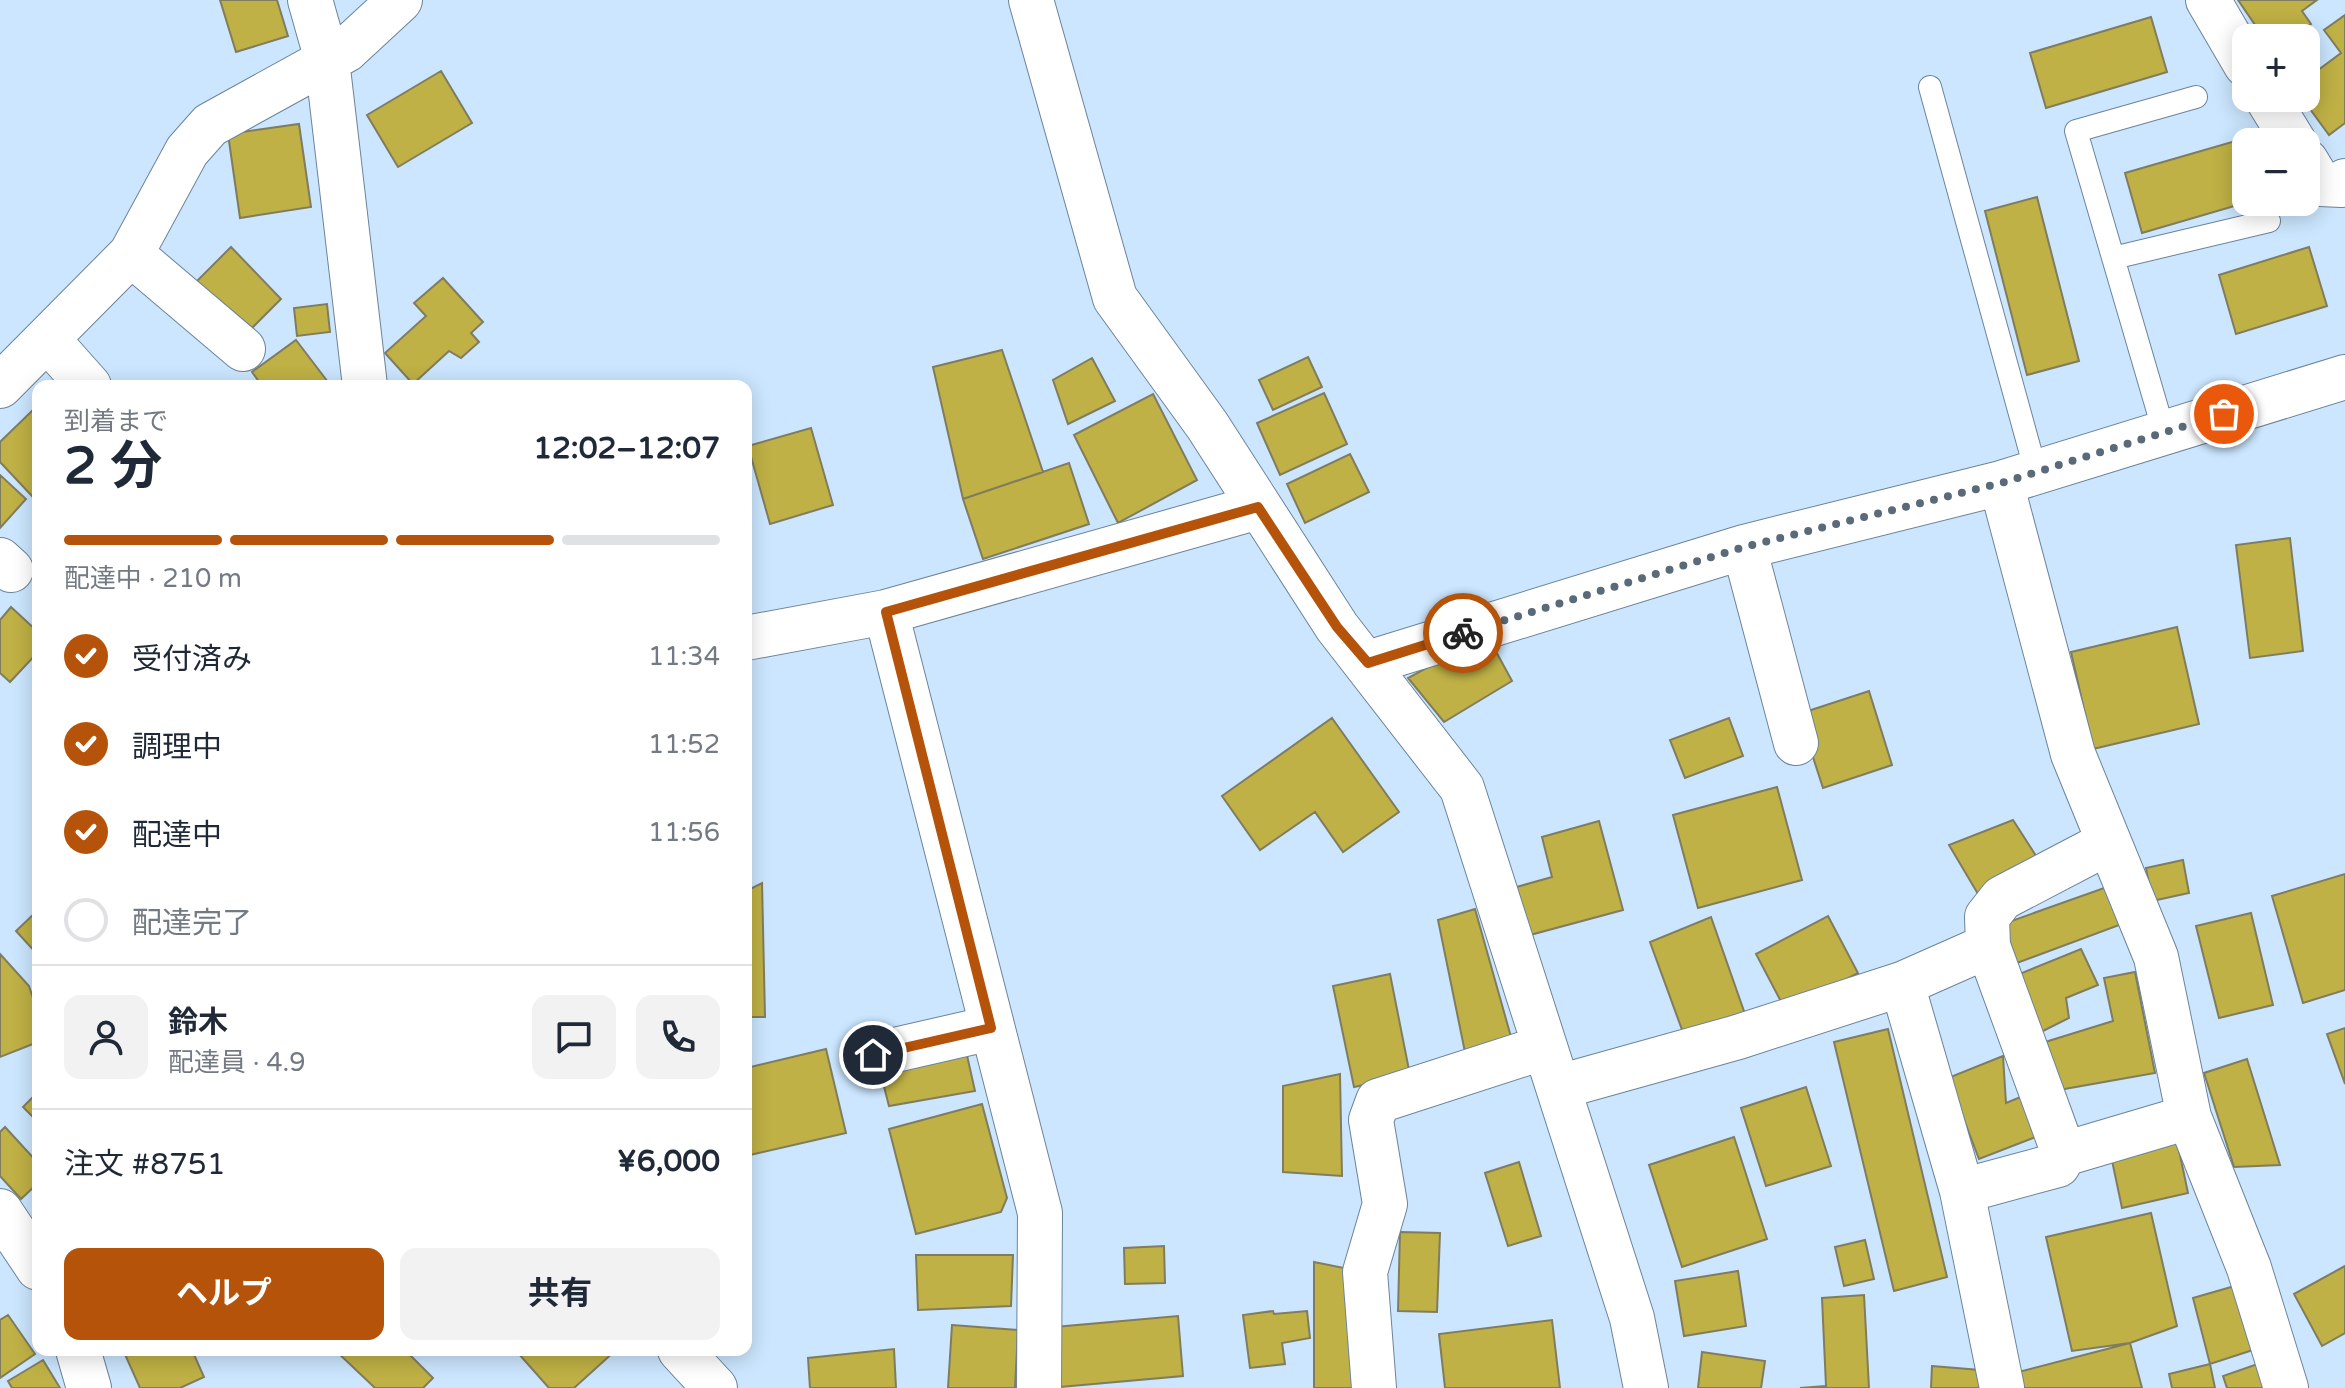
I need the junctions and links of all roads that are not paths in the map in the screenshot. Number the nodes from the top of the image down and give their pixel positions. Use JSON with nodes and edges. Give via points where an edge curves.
{"nodes":[{"id":1,"x":310,"y":0,"type":"edge"},
{"id":2,"x":400,"y":0,"type":"edge"},
{"id":3,"x":1031,"y":0,"type":"edge"},
{"id":4,"x":2208,"y":0,"type":"edge"},
{"id":5,"x":2232,"y":41,"type":"edge"},
{"id":6,"x":327,"y":60,"type":"junction"},
{"id":7,"x":1930,"y":87,"type":"dead end"},
{"id":8,"x":2196,"y":97,"type":"dead end"},
{"id":9,"x":2345,"y":181,"type":"edge"},
{"id":10,"x":2320,"y":184,"type":"edge"},
{"id":11,"x":2269,"y":221,"type":"dead end"},
{"id":12,"x":131,"y":254,"type":"junction"},
{"id":13,"x":2113,"y":258,"type":"junction"},
{"id":14,"x":48,"y":340,"type":"junction"},
{"id":15,"x":243,"y":349,"type":"dead end"},
{"id":16,"x":2345,"y":377,"type":"edge"},
{"id":17,"x":84,"y":380,"type":"edge"},
{"id":18,"x":364,"y":380,"type":"edge"},
{"id":19,"x":0,"y":386,"type":"edge"},
{"id":20,"x":2164,"y":432,"type":"junction"},
{"id":21,"x":2018,"y":477,"type":"junction"},
{"id":22,"x":1258,"y":507,"type":"junction"},
{"id":23,"x":1744,"y":547,"type":"junction"},
{"id":24,"x":886,"y":612,"type":"junction"},
{"id":25,"x":752,"y":637,"type":"edge"},
{"id":26,"x":1368,"y":663,"type":"junction"},
{"id":27,"x":1796,"y":743,"type":"dead end"},
{"id":28,"x":2109,"y":842,"type":"junction"},
{"id":29,"x":1988,"y":946,"type":"junction"},
{"id":30,"x":1902,"y":984,"type":"junction"},
{"id":31,"x":991,"y":1028,"type":"junction"},
{"id":32,"x":873,"y":1055,"type":"dead end"},
{"id":33,"x":1552,"y":1067,"type":"junction"},
{"id":34,"x":2189,"y":1117,"type":"junction"},
{"id":35,"x":2064,"y":1154,"type":"junction"},
{"id":36,"x":1962,"y":1191,"type":"junction"},
{"id":37,"x":0,"y":1211,"type":"edge"},
{"id":38,"x":32,"y":1259,"type":"edge"},
{"id":39,"x":80,"y":1356,"type":"edge"},
{"id":40,"x":686,"y":1356,"type":"edge"},
{"id":41,"x":89,"y":1388,"type":"edge"},
{"id":42,"x":715,"y":1388,"type":"edge"},
{"id":43,"x":1039,"y":1388,"type":"edge"},
{"id":44,"x":1374,"y":1388,"type":"edge"},
{"id":45,"x":1646,"y":1388,"type":"edge"},
{"id":46,"x":2002,"y":1388,"type":"edge"},
{"id":47,"x":2286,"y":1388,"type":"edge"}],
"edges":[{"from":1,"to":6,"type":"street"},
{"from":2,"to":6,"type":"street","via":[[346,50]]},
{"from":3,"to":22,"type":"street","via":[[1115,298],[1207,425]]},
{"from":4,"to":5,"type":"street"},
{"from":6,"to":12,"type":"street","via":[[210,125],[187,151]]},
{"from":6,"to":18,"type":"street"},
{"from":7,"to":21,"type":"lane"},
{"from":8,"to":13,"type":"lane","via":[[2076,131]]},
{"from":9,"to":10,"type":"street"},
{"from":11,"to":13,"type":"lane"},
{"from":12,"to":14,"type":"street"},
{"from":12,"to":15,"type":"street"},
{"from":13,"to":20,"type":"lane"},
{"from":14,"to":17,"type":"street"},
{"from":14,"to":19,"type":"street"},
{"from":16,"to":20,"type":"street"},
{"from":20,"to":21,"type":"street"},
{"from":21,"to":23,"type":"street"},
{"from":21,"to":28,"type":"street","via":[[2073,754]]},
{"from":22,"to":24,"type":"street"},
{"from":22,"to":26,"type":"street","via":[[1337,627]]},
{"from":23,"to":26,"type":"street"},
{"from":23,"to":27,"type":"street"},
{"from":24,"to":25,"type":"street"},
{"from":24,"to":31,"type":"street"},
{"from":26,"to":33,"type":"street","via":[[1462,788]]},
{"from":28,"to":29,"type":"street","via":[[2002,898],[1987,917]]},
{"from":28,"to":34,"type":"street","via":[[2156,957]]},
{"from":29,"to":30,"type":"street"},
{"from":29,"to":35,"type":"street"},
{"from":30,"to":33,"type":"street","via":[[1738,1037]]},
{"from":30,"to":36,"type":"street"},
{"from":31,"to":32,"type":"street"},
{"from":31,"to":43,"type":"street","via":[[1040,1213]]},
{"from":33,"to":44,"type":"street","via":[[1378,1101],[1371,1120],[1385,1204],[1365,1272]]},
{"from":33,"to":45,"type":"street","via":[[1632,1318]]},
{"from":34,"to":35,"type":"street"},
{"from":34,"to":47,"type":"street","via":[[2249,1268]]},
{"from":35,"to":36,"type":"street","via":[[2058,1165]]},
{"from":36,"to":46,"type":"street"},
{"from":37,"to":38,"type":"street"},
{"from":39,"to":41,"type":"street"},
{"from":40,"to":42,"type":"street"}]}
